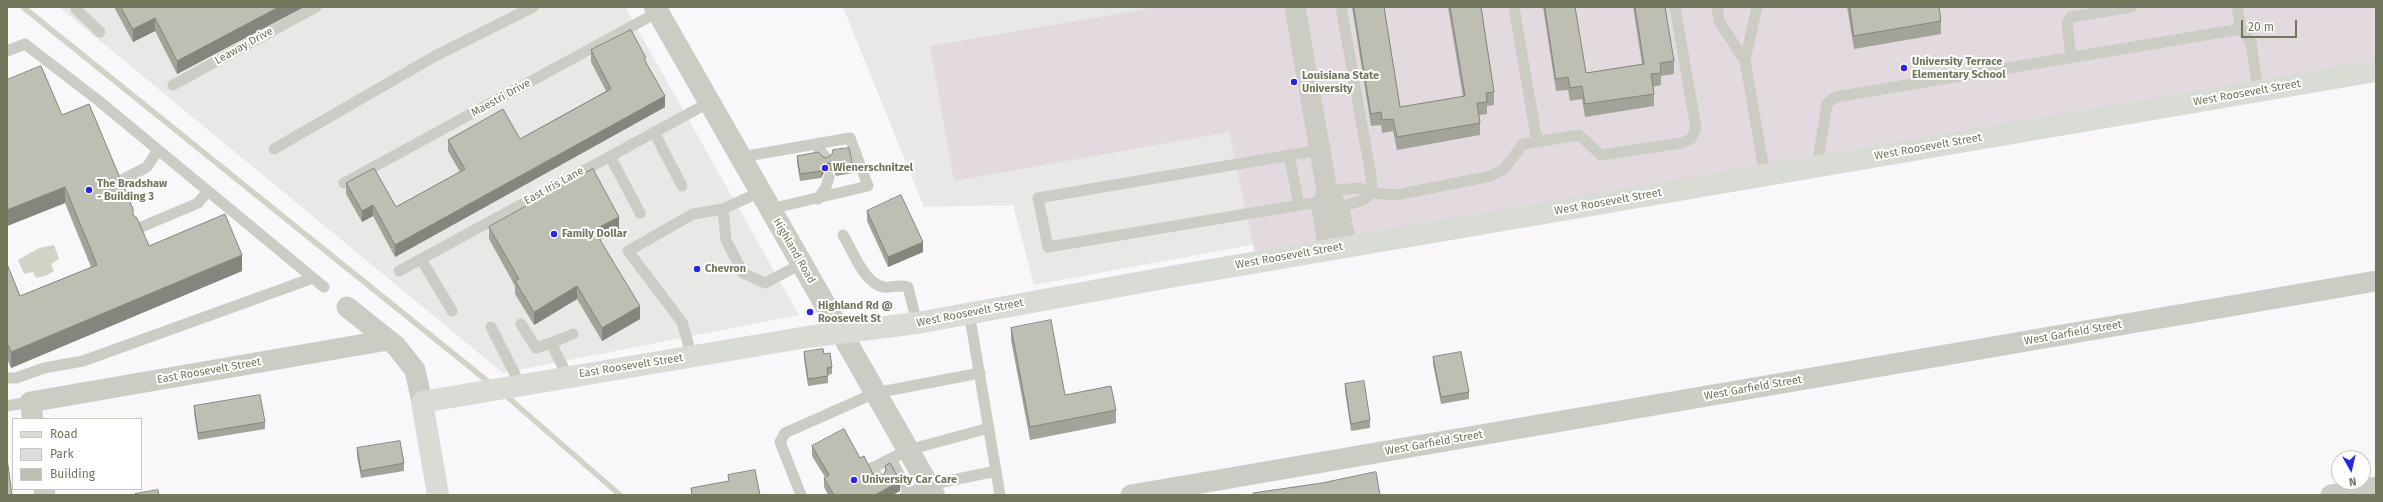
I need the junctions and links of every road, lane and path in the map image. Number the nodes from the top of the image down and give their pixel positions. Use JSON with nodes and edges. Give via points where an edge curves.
{"nodes":[{"id":1,"x":77,"y":7,"type":"edge"},
{"id":2,"x":316,"y":7,"type":"edge"},
{"id":3,"x":533,"y":7,"type":"edge"},
{"id":4,"x":1295,"y":7,"type":"edge"},
{"id":5,"x":1341,"y":7,"type":"edge"},
{"id":6,"x":1514,"y":7,"type":"edge"},
{"id":7,"x":1675,"y":7,"type":"edge"},
{"id":8,"x":1717,"y":7,"type":"edge"},
{"id":9,"x":1757,"y":7,"type":"edge"},
{"id":10,"x":2132,"y":7,"type":"edge"},
{"id":11,"x":2237,"y":7,"type":"edge"},
{"id":12,"x":656,"y":10,"type":"edge"},
{"id":13,"x":2241,"y":29,"type":"junction"},
{"id":14,"x":100,"y":32,"type":"dead end"},
{"id":15,"x":7,"y":51,"type":"edge"},
{"id":16,"x":2072,"y":57,"type":"junction"},
{"id":17,"x":1745,"y":61,"type":"junction"},
{"id":18,"x":2376,"y":71,"type":"edge"},
{"id":19,"x":173,"y":85,"type":"dead end"},
{"id":20,"x":2258,"y":91,"type":"junction"},
{"id":21,"x":710,"y":102,"type":"junction"},
{"id":22,"x":654,"y":132,"type":"junction"},
{"id":23,"x":1537,"y":142,"type":"junction"},
{"id":24,"x":815,"y":144,"type":"junction"},
{"id":25,"x":274,"y":148,"type":"dead end"},
{"id":26,"x":158,"y":150,"type":"junction"},
{"id":27,"x":1320,"y":150,"type":"junction"},
{"id":28,"x":1289,"y":155,"type":"junction"},
{"id":29,"x":610,"y":156,"type":"junction"},
{"id":30,"x":741,"y":157,"type":"junction"},
{"id":31,"x":826,"y":158,"type":"edge"},
{"id":32,"x":1817,"y":166,"type":"junction"},
{"id":33,"x":1765,"y":175,"type":"junction"},
{"id":34,"x":829,"y":177,"type":"dead end"},
{"id":35,"x":122,"y":180,"type":"edge"},
{"id":36,"x":344,"y":183,"type":"dead end"},
{"id":37,"x":682,"y":186,"type":"dead end"},
{"id":38,"x":208,"y":191,"type":"junction"},
{"id":39,"x":1372,"y":193,"type":"junction"},
{"id":40,"x":818,"y":199,"type":"junction"},
{"id":41,"x":1330,"y":200,"type":"junction"},
{"id":42,"x":765,"y":201,"type":"junction"},
{"id":43,"x":1299,"y":205,"type":"junction"},
{"id":44,"x":723,"y":209,"type":"junction"},
{"id":45,"x":640,"y":213,"type":"dead end"},
{"id":46,"x":139,"y":228,"type":"edge"},
{"id":47,"x":843,"y":235,"type":"dead end"},
{"id":48,"x":1338,"y":248,"type":"junction"},
{"id":49,"x":421,"y":259,"type":"junction"},
{"id":50,"x":801,"y":264,"type":"junction"},
{"id":51,"x":399,"y":271,"type":"dead end"},
{"id":52,"x":313,"y":278,"type":"junction"},
{"id":53,"x":2376,"y":281,"type":"edge"},
{"id":54,"x":324,"y":287,"type":"dead end"},
{"id":55,"x":347,"y":307,"type":"dead end"},
{"id":56,"x":452,"y":311,"type":"dead end"},
{"id":57,"x":969,"y":312,"type":"junction"},
{"id":58,"x":917,"y":323,"type":"junction"},
{"id":59,"x":521,"y":324,"type":"dead end"},
{"id":60,"x":491,"y":327,"type":"dead end"},
{"id":61,"x":841,"y":333,"type":"junction"},
{"id":62,"x":573,"y":334,"type":"dead end"},
{"id":63,"x":388,"y":340,"type":"junction"},
{"id":64,"x":551,"y":343,"type":"junction"},
{"id":65,"x":692,"y":357,"type":"junction"},
{"id":66,"x":980,"y":373,"type":"junction"},
{"id":67,"x":568,"y":377,"type":"junction"},
{"id":68,"x":7,"y":378,"type":"edge"},
{"id":69,"x":520,"y":384,"type":"junction"},
{"id":70,"x":875,"y":393,"type":"junction"},
{"id":71,"x":422,"y":402,"type":"junction"},
{"id":72,"x":7,"y":406,"type":"edge"},
{"id":73,"x":32,"y":410,"type":"edge"},
{"id":74,"x":989,"y":428,"type":"junction"},
{"id":75,"x":900,"y":455,"type":"junction"},
{"id":76,"x":996,"y":471,"type":"junction"},
{"id":77,"x":878,"y":479,"type":"edge"},
{"id":78,"x":2376,"y":487,"type":"edge"},
{"id":79,"x":919,"y":492,"type":"edge"},
{"id":80,"x":438,"y":495,"type":"edge"},
{"id":81,"x":801,"y":495,"type":"edge"},
{"id":82,"x":1000,"y":495,"type":"edge"},
{"id":83,"x":1131,"y":495,"type":"edge"},
{"id":84,"x":2331,"y":495,"type":"edge"}],
"edges":[{"from":1,"to":14,"type":"lane","via":[[76,9]]},
{"from":2,"to":19,"type":"lane","name":"Leaway Drive"},
{"from":3,"to":25,"type":"lane","via":[[435,56]]},
{"from":4,"to":27,"type":"street"},
{"from":5,"to":39,"type":"lane"},
{"from":6,"to":23,"type":"lane"},
{"from":7,"to":23,"type":"lane","via":[[1696,128],[1691,139],[1681,143],[1601,155],[1579,135]]},
{"from":8,"to":17,"type":"lane","via":[[1720,22]]},
{"from":9,"to":17,"type":"lane"},
{"from":10,"to":16,"type":"lane","via":[[2071,17],[2067,23]]},
{"from":11,"to":13,"type":"lane"},
{"from":12,"to":21,"type":"street","name":"Highland Road"},
{"from":12,"to":36,"type":"lane","name":"Maestri Drive"},
{"from":13,"to":16,"type":"lane"},
{"from":13,"to":20,"type":"lane","via":[[2251,42]]},
{"from":15,"to":26,"type":"lane","via":[[25,44]]},
{"from":16,"to":32,"type":"lane","via":[[1835,97],[1827,104]]},
{"from":17,"to":33,"type":"lane"},
{"from":18,"to":20,"type":"main road","name":"West Roosevelt Street"},
{"from":20,"to":32,"type":"main road","name":"West Roosevelt Street"},
{"from":21,"to":22,"type":"lane","name":"East Iris Lane"},
{"from":21,"to":30,"type":"street","name":"Highland Road"},
{"from":22,"to":29,"type":"lane","name":"East Iris Lane"},
{"from":22,"to":37,"type":"lane"},
{"from":23,"to":39,"type":"lane","via":[[1523,144],[1504,169],[1491,176],[1396,194]]},
{"from":24,"to":30,"type":"lane"},
{"from":24,"to":31,"type":"lane"},
{"from":24,"to":40,"type":"lane","via":[[850,138],[868,186]]},
{"from":26,"to":35,"type":"lane","via":[[147,167]]},
{"from":26,"to":38,"type":"lane"},
{"from":27,"to":28,"type":"lane"},
{"from":27,"to":41,"type":"street"},
{"from":28,"to":43,"type":"lane"},
{"from":28,"to":43,"type":"lane","via":[[1038,198],[1048,247]]},
{"from":29,"to":45,"type":"lane"},
{"from":29,"to":49,"type":"lane","name":"East Iris Lane"},
{"from":30,"to":42,"type":"street","name":"Highland Road"},
{"from":32,"to":33,"type":"main road","name":"West Roosevelt Street"},
{"from":33,"to":48,"type":"main road","name":"West Roosevelt Street"},
{"from":34,"to":40,"type":"lane"},
{"from":38,"to":46,"type":"lane","via":[[198,203]]},
{"from":38,"to":52,"type":"lane"},
{"from":39,"to":41,"type":"lane","via":[[1363,200]]},
{"from":39,"to":41,"type":"lane","via":[[1360,188]]},
{"from":40,"to":42,"type":"lane"},
{"from":41,"to":43,"type":"lane"},
{"from":41,"to":48,"type":"street","via":[[1322,208]]},
{"from":42,"to":44,"type":"lane"},
{"from":42,"to":50,"type":"street","name":"Highland Road"},
{"from":44,"to":50,"type":"lane","via":[[726,240],[743,273],[765,283]]},
{"from":44,"to":65,"type":"lane","via":[[693,214],[628,251],[682,322]]},
{"from":47,"to":58,"type":"lane","via":[[869,279],[884,287],[899,284],[908,287]]},
{"from":48,"to":57,"type":"main road","name":"West Roosevelt Street"},
{"from":49,"to":51,"type":"lane","name":"East Iris Lane"},
{"from":49,"to":56,"type":"lane"},
{"from":50,"to":61,"type":"street","name":"Highland Road"},
{"from":52,"to":54,"type":"lane"},
{"from":52,"to":68,"type":"lane","via":[[83,361]]},
{"from":53,"to":83,"type":"street","name":"West Garfield Street"},
{"from":55,"to":63,"type":"street"},
{"from":57,"to":58,"type":"main road","name":"West Roosevelt Street"},
{"from":57,"to":66,"type":"lane"},
{"from":58,"to":61,"type":"main road","name":"West Roosevelt Street"},
{"from":59,"to":64,"type":"lane","via":[[536,348]]},
{"from":60,"to":69,"type":"lane"},
{"from":61,"to":65,"type":"main road","name":"East Roosevelt Street"},
{"from":61,"to":70,"type":"street","name":"Highland Road"},
{"from":62,"to":64,"type":"lane"},
{"from":63,"to":71,"type":"street","via":[[416,370]]},
{"from":63,"to":73,"type":"street","name":"East Roosevelt Street"},
{"from":64,"to":67,"type":"lane"},
{"from":65,"to":67,"type":"main road","name":"East Roosevelt Street"},
{"from":66,"to":70,"type":"lane"},
{"from":66,"to":74,"type":"lane"},
{"from":67,"to":69,"type":"main road","name":"East Roosevelt Street"},
{"from":69,"to":71,"type":"main road","name":"East Roosevelt Street"},
{"from":70,"to":75,"type":"street","name":"Highland Road"},
{"from":70,"to":81,"type":"lane","via":[[785,433],[780,442]]},
{"from":71,"to":80,"type":"main road"},
{"from":72,"to":73,"type":"lane"},
{"from":74,"to":75,"type":"lane"},
{"from":74,"to":76,"type":"lane"},
{"from":75,"to":77,"type":"lane","via":[[872,468]]},
{"from":75,"to":79,"type":"street","name":"Highland Road"},
{"from":76,"to":79,"type":"lane"},
{"from":76,"to":82,"type":"lane"},
{"from":78,"to":84,"type":"street"}]}
